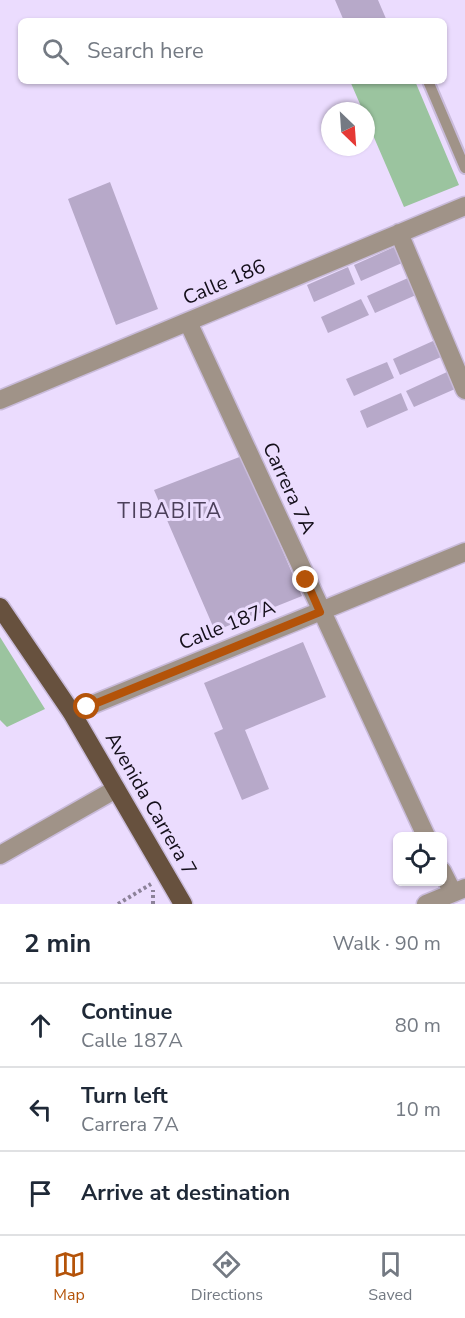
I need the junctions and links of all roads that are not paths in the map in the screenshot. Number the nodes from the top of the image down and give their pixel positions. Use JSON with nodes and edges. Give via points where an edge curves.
{"nodes":[{"id":1,"x":429,"y":84,"type":"edge"},
{"id":2,"x":465,"y":168,"type":"edge"},
{"id":3,"x":465,"y":206,"type":"edge"},
{"id":4,"x":399,"y":233,"type":"junction"},
{"id":5,"x":188,"y":321,"type":"junction"},
{"id":6,"x":465,"y":390,"type":"edge"},
{"id":7,"x":0,"y":400,"type":"edge"},
{"id":8,"x":465,"y":552,"type":"edge"},
{"id":9,"x":0,"y":606,"type":"edge"},
{"id":10,"x":320,"y":612,"type":"junction"},
{"id":11,"x":72,"y":713,"type":"junction"},
{"id":12,"x":116,"y":789,"type":"junction"},
{"id":13,"x":424,"y":832,"type":"edge"},
{"id":14,"x":0,"y":855,"type":"edge"},
{"id":15,"x":447,"y":878,"type":"edge"},
{"id":16,"x":458,"y":895,"type":"edge"},
{"id":17,"x":183,"y":904,"type":"edge"},
{"id":18,"x":426,"y":904,"type":"edge"}],
"edges":[{"from":1,"to":2,"type":"lane"},
{"from":3,"to":4,"type":"street","name":"Calle 186"},
{"from":4,"to":5,"type":"street","name":"Calle 186"},
{"from":4,"to":6,"type":"street"},
{"from":5,"to":7,"type":"street","name":"Calle 186"},
{"from":5,"to":10,"type":"street","name":"Carrera 7A"},
{"from":8,"to":10,"type":"street","name":"Calle 187A"},
{"from":9,"to":11,"type":"main road","name":"Avenida Carrera 7"},
{"from":10,"to":11,"type":"street","name":"Calle 187A"},
{"from":10,"to":13,"type":"street","name":"Carrera 7A"},
{"from":11,"to":12,"type":"main road","name":"Avenida Carrera 7"},
{"from":12,"to":14,"type":"street"},
{"from":12,"to":17,"type":"main road","name":"Avenida Carrera 7"},
{"from":15,"to":16,"type":"street"},
{"from":16,"to":18,"type":"street"}]}
